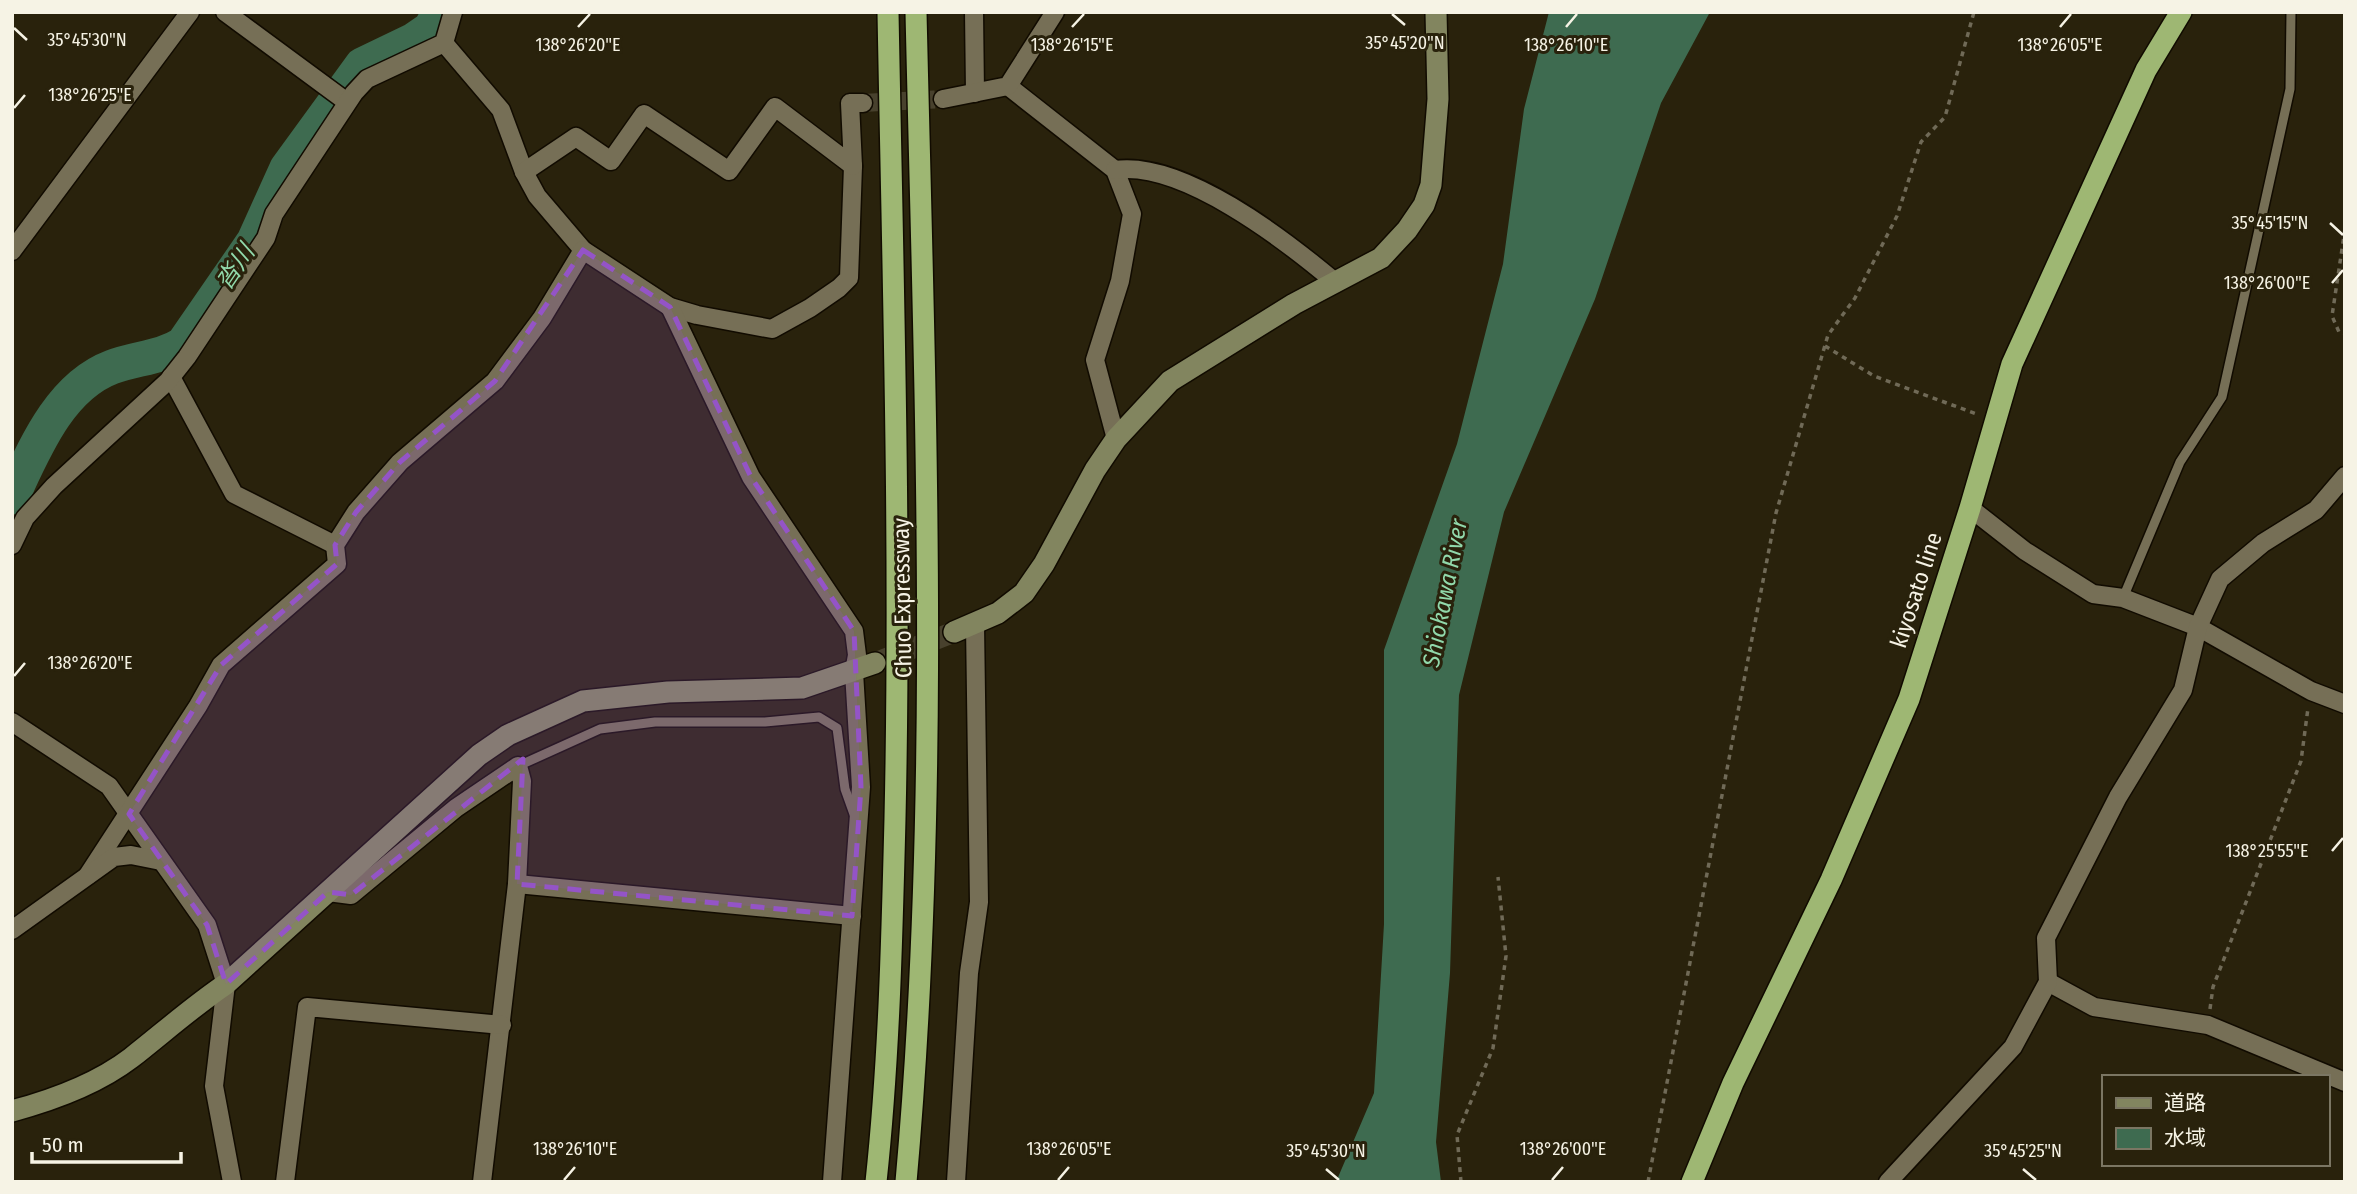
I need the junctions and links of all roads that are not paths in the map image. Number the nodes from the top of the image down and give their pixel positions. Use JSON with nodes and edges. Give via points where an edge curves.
{"nodes":[{"id":1,"x":190,"y":12,"type":"edge"},
{"id":2,"x":225,"y":12,"type":"edge"},
{"id":3,"x":453,"y":12,"type":"edge"},
{"id":4,"x":888,"y":12,"type":"edge"},
{"id":5,"x":916,"y":12,"type":"edge"},
{"id":6,"x":974,"y":12,"type":"edge"},
{"id":7,"x":1436,"y":12,"type":"edge"},
{"id":8,"x":2181,"y":12,"type":"edge"},
{"id":9,"x":2291,"y":12,"type":"edge"},
{"id":10,"x":1051,"y":13,"type":"edge"},
{"id":11,"x":444,"y":43,"type":"junction"},
{"id":12,"x":1008,"y":86,"type":"junction"},
{"id":13,"x":975,"y":93,"type":"junction"},
{"id":14,"x":943,"y":99,"type":"tunnel mouth"},
{"id":15,"x":347,"y":102,"type":"junction"},
{"id":16,"x":863,"y":103,"type":"dead end"},
{"id":17,"x":853,"y":166,"type":"junction"},
{"id":18,"x":1115,"y":170,"type":"junction"},
{"id":19,"x":524,"y":172,"type":"junction"},
{"id":20,"x":583,"y":250,"type":"junction"},
{"id":21,"x":12,"y":251,"type":"edge"},
{"id":22,"x":1335,"y":282,"type":"junction"},
{"id":23,"x":670,"y":307,"type":"junction"},
{"id":24,"x":171,"y":377,"type":"junction"},
{"id":25,"x":1116,"y":439,"type":"junction"},
{"id":26,"x":2345,"y":476,"type":"edge"},
{"id":27,"x":1970,"y":508,"type":"junction"},
{"id":28,"x":12,"y":545,"type":"edge"},
{"id":29,"x":335,"y":545,"type":"junction"},
{"id":30,"x":2123,"y":598,"type":"junction"},
{"id":31,"x":975,"y":625,"type":"junction"},
{"id":32,"x":2198,"y":627,"type":"junction"},
{"id":33,"x":954,"y":632,"type":"tunnel mouth"},
{"id":34,"x":875,"y":663,"type":"tunnel mouth"},
{"id":35,"x":854,"y":672,"type":"junction"},
{"id":36,"x":2345,"y":704,"type":"edge"},
{"id":37,"x":12,"y":722,"type":"edge"},
{"id":38,"x":518,"y":766,"type":"junction"},
{"id":39,"x":129,"y":814,"type":"junction"},
{"id":40,"x":857,"y":823,"type":"junction"},
{"id":41,"x":161,"y":861,"type":"junction"},
{"id":42,"x":88,"y":875,"type":"junction"},
{"id":43,"x":517,"y":884,"type":"junction"},
{"id":44,"x":328,"y":892,"type":"junction"},
{"id":45,"x":852,"y":916,"type":"junction"},
{"id":46,"x":12,"y":930,"type":"edge"},
{"id":47,"x":2048,"y":982,"type":"junction"},
{"id":48,"x":226,"y":984,"type":"junction"},
{"id":49,"x":502,"y":1026,"type":"junction"},
{"id":50,"x":2328,"y":1075,"type":"edge"},
{"id":51,"x":12,"y":1111,"type":"edge"},
{"id":52,"x":232,"y":1182,"type":"edge"},
{"id":53,"x":285,"y":1182,"type":"edge"},
{"id":54,"x":482,"y":1182,"type":"edge"},
{"id":55,"x":832,"y":1182,"type":"edge"},
{"id":56,"x":876,"y":1182,"type":"edge"},
{"id":57,"x":906,"y":1182,"type":"edge"},
{"id":58,"x":956,"y":1182,"type":"edge"},
{"id":59,"x":1692,"y":1182,"type":"edge"},
{"id":60,"x":1888,"y":1182,"type":"edge"}],
"edges":[{"from":1,"to":21,"type":"street"},
{"from":2,"to":15,"type":"street"},
{"from":3,"to":11,"type":"street"},
{"from":4,"to":56,"type":"highway","name":"Chuo Expressway","via":[[898,679],[892,942]]},
{"from":5,"to":57,"type":"highway","name":"Chuo Expressway","via":[[930,673],[924,936]]},
{"from":6,"to":13,"type":"street"},
{"from":7,"to":22,"type":"street","via":[[1436,151],[1424,205],[1381,257]]},
{"from":8,"to":27,"type":"highway","name":"kiyosato line","via":[[2146,70],[2044,288],[2012,364]]},
{"from":9,"to":30,"type":"lane","via":[[2290,89],[2222,397],[2180,462]]},
{"from":10,"to":12,"type":"street"},
{"from":11,"to":15,"type":"street","via":[[367,79]]},
{"from":11,"to":19,"type":"street","via":[[501,110]]},
{"from":12,"to":13,"type":"street"},
{"from":12,"to":18,"type":"street"},
{"from":13,"to":14,"type":"street"},
{"from":15,"to":24,"type":"street","via":[[274,214],[266,238],[231,294]]},
{"from":16,"to":17,"type":"street","via":[[850,103]]},
{"from":17,"to":19,"type":"street","via":[[775,107],[729,171],[644,114],[611,161],[576,137]]},
{"from":17,"to":23,"type":"street","via":[[849,278],[839,288],[772,329]]},
{"from":18,"to":22,"type":"street","via":[[1134,167],[1213,195]]},
{"from":18,"to":25,"type":"street","via":[[1132,214],[1120,281],[1095,360]]},
{"from":19,"to":20,"type":"street","via":[[537,196]]},
{"from":20,"to":23,"type":"street"},
{"from":20,"to":29,"type":"street","via":[[542,318],[495,381],[400,462],[356,512]]},
{"from":22,"to":25,"type":"street","via":[[1170,381]]},
{"from":23,"to":35,"type":"street","via":[[751,477],[854,631]]},
{"from":24,"to":28,"type":"street","via":[[54,486],[25,518]]},
{"from":24,"to":29,"type":"street","via":[[234,494]]},
{"from":25,"to":31,"type":"street","via":[[1024,593]]},
{"from":26,"to":32,"type":"street","via":[[2316,510],[2263,543],[2220,579]]},
{"from":27,"to":30,"type":"street","via":[[2025,551],[2093,594]]},
{"from":27,"to":59,"type":"highway","name":"kiyosato line","via":[[1909,699],[1831,880],[1732,1083]]},
{"from":29,"to":39,"type":"street","via":[[337,564],[221,665]]},
{"from":30,"to":32,"type":"street"},
{"from":31,"to":33,"type":"street"},
{"from":31,"to":58,"type":"street","via":[[979,902],[969,973]]},
{"from":32,"to":36,"type":"street","via":[[2311,691]]},
{"from":32,"to":47,"type":"street","via":[[2183,690],[2118,797],[2046,938]]},
{"from":34,"to":35,"type":"street"},
{"from":35,"to":40,"type":"street","via":[[862,786]]},
{"from":35,"to":44,"type":"street","via":[[802,688],[614,695],[551,714],[479,755]]},
{"from":37,"to":39,"type":"street","via":[[109,786]]},
{"from":38,"to":40,"type":"lane","via":[[600,729],[654,722],[819,717],[837,728],[845,789]]},
{"from":38,"to":43,"type":"street","via":[[522,781]]},
{"from":38,"to":44,"type":"street","via":[[456,808],[351,895]]},
{"from":39,"to":41,"type":"street"},
{"from":39,"to":42,"type":"street"},
{"from":40,"to":45,"type":"street"},
{"from":41,"to":42,"type":"street","via":[[114,857]]},
{"from":41,"to":48,"type":"street","via":[[207,925]]},
{"from":42,"to":46,"type":"street"},
{"from":43,"to":45,"type":"street"},
{"from":43,"to":49,"type":"street"},
{"from":44,"to":48,"type":"street"},
{"from":45,"to":55,"type":"street"},
{"from":47,"to":50,"type":"street","via":[[2094,1007],[2207,1025]]},
{"from":47,"to":60,"type":"street","via":[[2013,1047]]},
{"from":48,"to":51,"type":"street","via":[[108,1072],[44,1103]]},
{"from":48,"to":52,"type":"street","via":[[214,1086]]},
{"from":49,"to":53,"type":"street","via":[[307,1007]]},
{"from":49,"to":54,"type":"street"}]}
